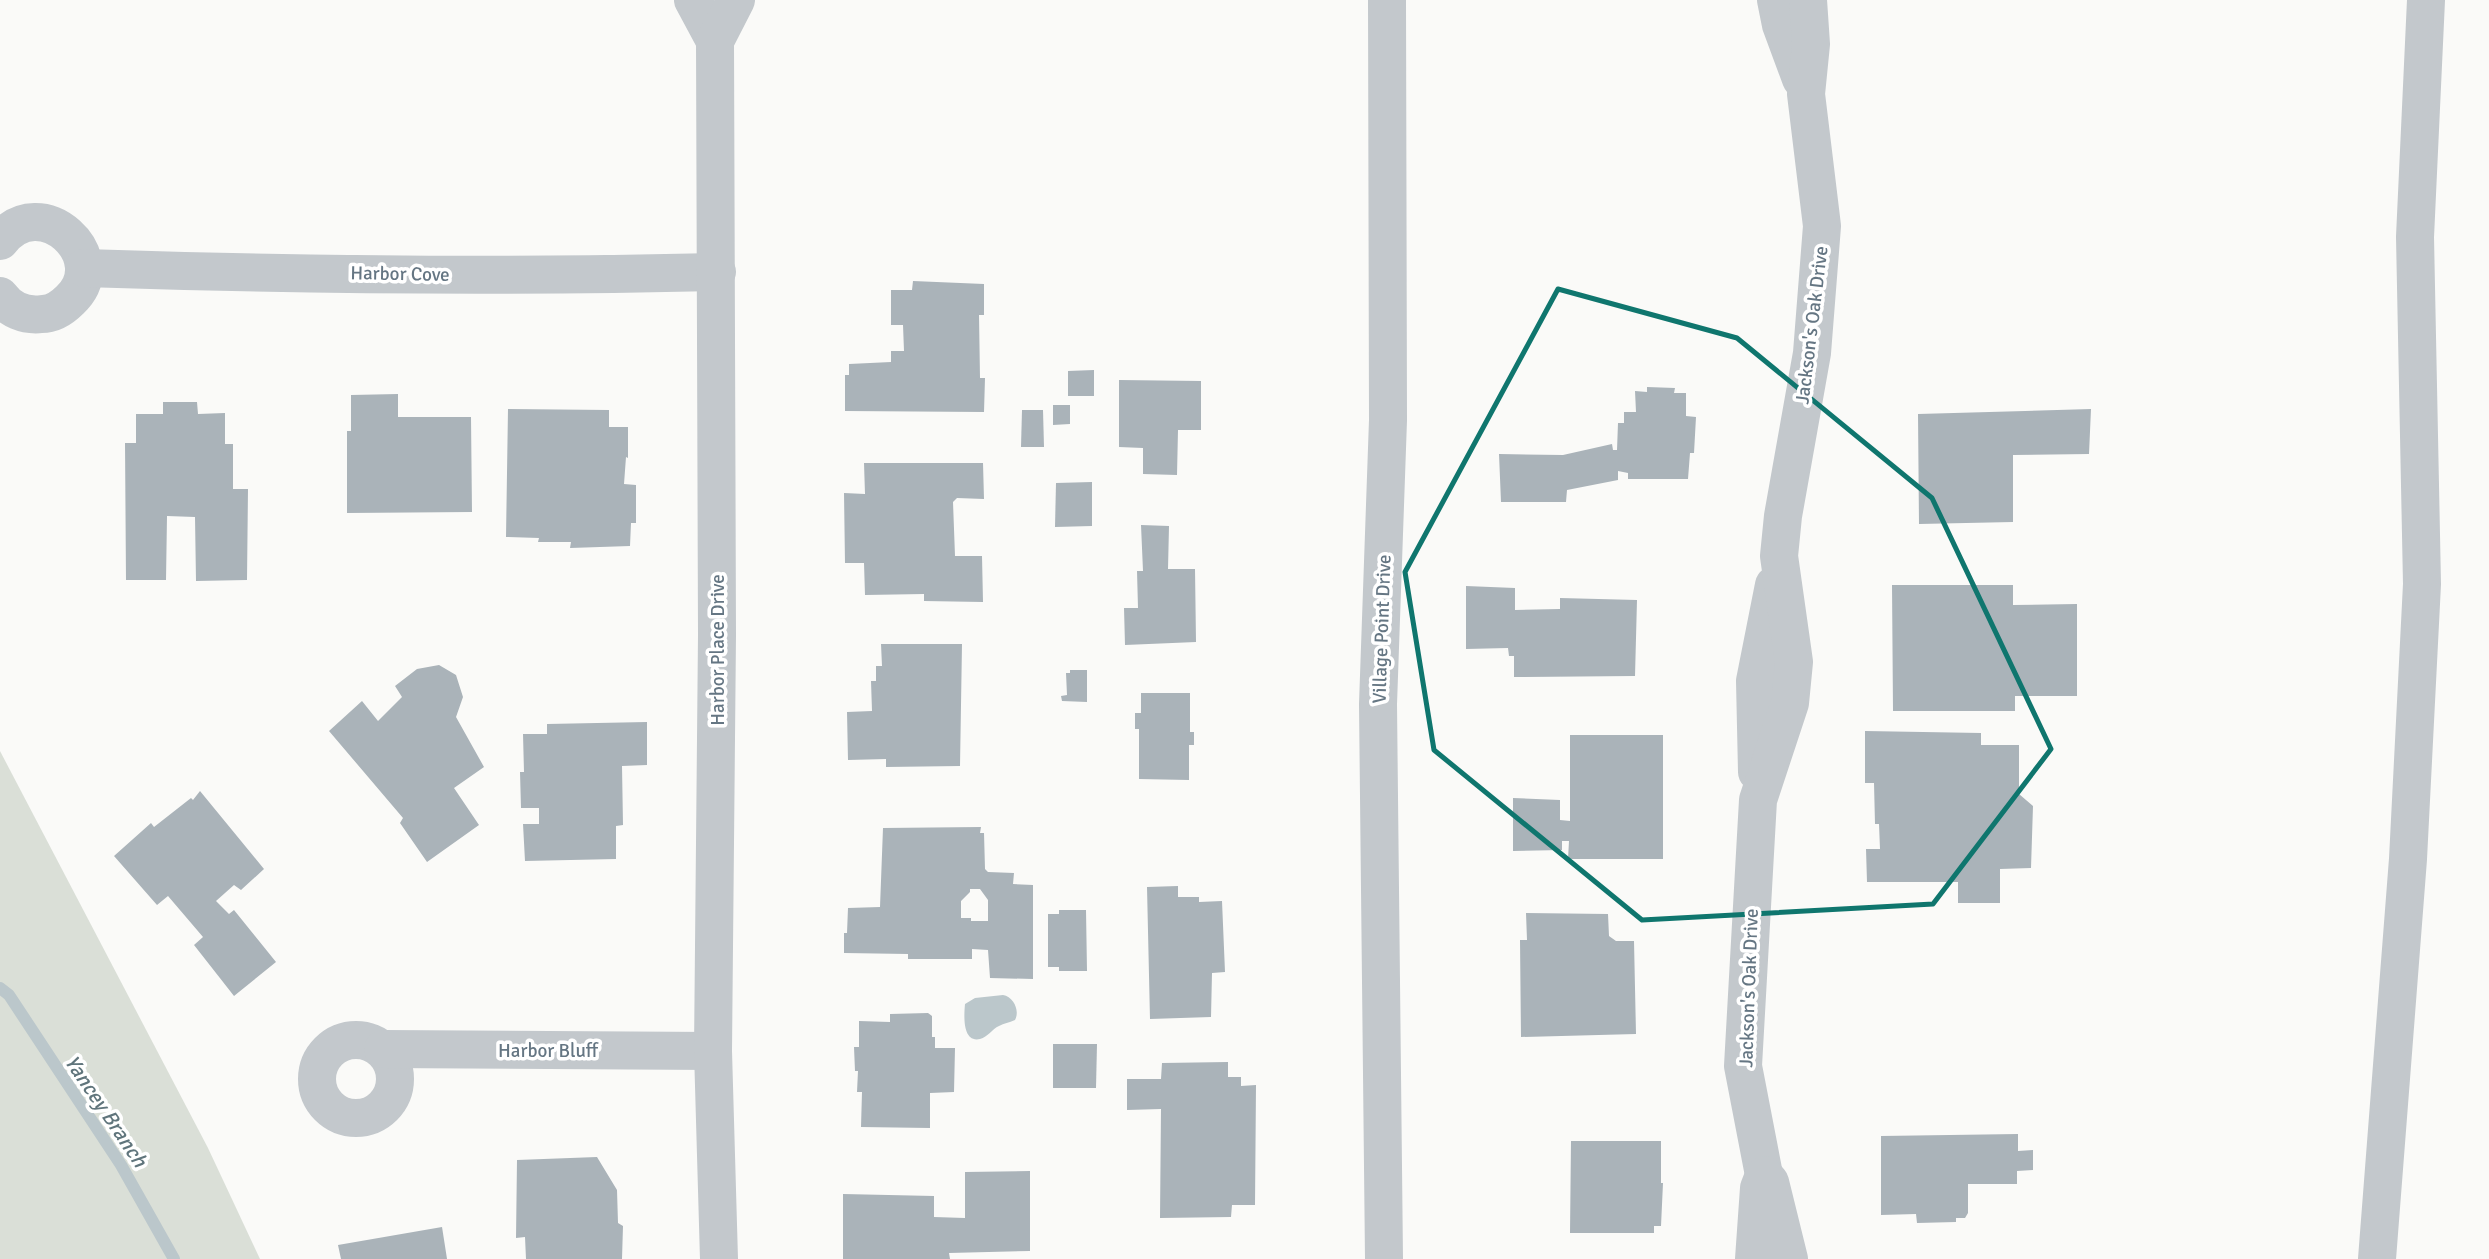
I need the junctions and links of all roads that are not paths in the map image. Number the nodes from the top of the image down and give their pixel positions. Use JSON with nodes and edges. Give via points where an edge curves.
{"nodes":[{"id":1,"x":693,"y":0,"type":"edge"},
{"id":2,"x":736,"y":0,"type":"edge"},
{"id":3,"x":1387,"y":0,"type":"edge"},
{"id":4,"x":1776,"y":0,"type":"edge"},
{"id":5,"x":1808,"y":0,"type":"edge"},
{"id":6,"x":2426,"y":0,"type":"edge"},
{"id":7,"x":715,"y":41,"type":"junction"},
{"id":8,"x":1807,"y":94,"type":"junction"},
{"id":9,"x":0,"y":241,"type":"edge"},
{"id":10,"x":84,"y":268,"type":"junction"},
{"id":11,"x":717,"y":272,"type":"junction"},
{"id":12,"x":0,"y":296,"type":"edge"},
{"id":13,"x":383,"y":1049,"type":"dead end"},
{"id":14,"x":713,"y":1051,"type":"junction"},
{"id":15,"x":1764,"y":1175,"type":"junction"},
{"id":16,"x":719,"y":1259,"type":"edge"},
{"id":17,"x":1384,"y":1259,"type":"edge"},
{"id":18,"x":1754,"y":1259,"type":"edge"},
{"id":19,"x":1789,"y":1259,"type":"edge"},
{"id":20,"x":2377,"y":1259,"type":"edge"}],
"edges":[{"from":1,"to":7,"type":"street","name":"Harbor Place Drive"},
{"from":2,"to":7,"type":"street","name":"Harbor Place Drive"},
{"from":3,"to":17,"type":"street","name":"Village Point Drive","via":[[1388,419],[1378,704]]},
{"from":4,"to":8,"type":"street","name":"Jackson's Oak Drive"},
{"from":5,"to":8,"type":"street","name":"Jackson's Oak Drive"},
{"from":6,"to":20,"type":"street","via":[[2415,237],[2422,584],[2408,859]]},
{"from":7,"to":11,"type":"street","name":"Harbor Place Drive"},
{"from":8,"to":15,"type":"street","name":"Jackson's Oak Drive","via":[[1822,226],[1812,353],[1779,556],[1794,662],[1790,703],[1758,800],[1742,1066]]},
{"from":9,"to":10,"type":"street","via":[[19,225],[49,223],[73,240]]},
{"from":10,"to":11,"type":"street","name":"Harbor Cove","via":[[589,275]]},
{"from":10,"to":12,"type":"street","via":[[74,297],[48,314],[17,311]]},
{"from":11,"to":14,"type":"street","name":"Harbor Place Drive"},
{"from":13,"to":14,"type":"street","name":"Harbor Bluff"},
{"from":14,"to":16,"type":"street","name":"Harbor Place Drive"},
{"from":15,"to":18,"type":"street","name":"Jackson's Oak Drive"},
{"from":15,"to":19,"type":"street","name":"Jackson's Oak Drive","via":[[1770,1182]]}]}
